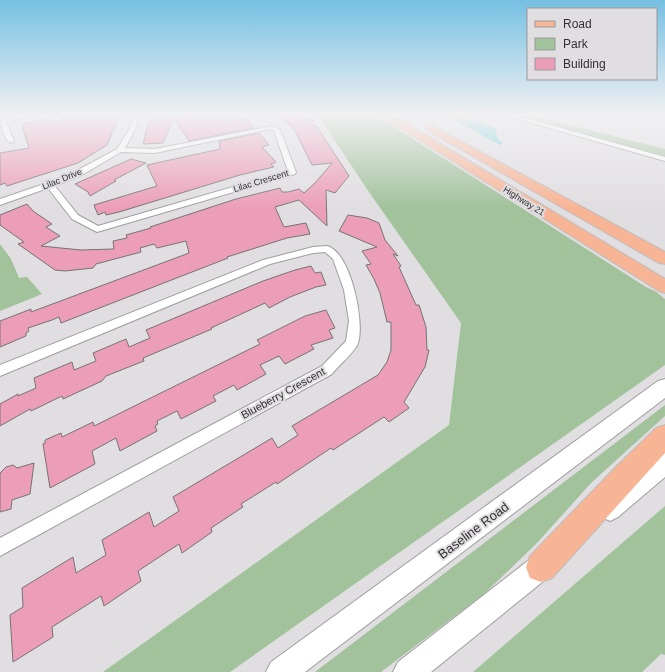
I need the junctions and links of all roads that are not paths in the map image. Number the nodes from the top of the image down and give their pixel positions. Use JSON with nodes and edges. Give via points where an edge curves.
{"nodes":[{"id":1,"x":123,"y":145,"type":"edge"},
{"id":2,"x":182,"y":145,"type":"edge"},
{"id":3,"x":282,"y":145,"type":"edge"},
{"id":4,"x":434,"y":145,"type":"edge"},
{"id":5,"x":462,"y":145,"type":"edge"},
{"id":6,"x":616,"y":145,"type":"edge"},
{"id":7,"x":120,"y":150,"type":"junction"},
{"id":8,"x":665,"y":159,"type":"edge"},
{"id":9,"x":50,"y":185,"type":"junction"},
{"id":10,"x":3,"y":200,"type":"edge"},
{"id":11,"x":665,"y":259,"type":"edge"},
{"id":12,"x":664,"y":284,"type":"edge"},
{"id":13,"x":0,"y":371,"type":"edge"},
{"id":14,"x":665,"y":387,"type":"edge"},
{"id":15,"x":665,"y":436,"type":"edge"},
{"id":16,"x":665,"y":463,"type":"edge"},
{"id":17,"x":0,"y":547,"type":"edge"},
{"id":18,"x":541,"y":567,"type":"junction"},
{"id":19,"x":281,"y":672,"type":"edge"},
{"id":20,"x":408,"y":672,"type":"edge"}],
"edges":[{"from":1,"to":7,"type":"street","name":"Lilac Drive"},
{"from":2,"to":7,"type":"street","name":"Lilac Crescent","via":[[155,151]]},
{"from":3,"to":9,"type":"street","name":"Lilac Crescent","via":[[292,172],[97,229],[75,217]]},
{"from":4,"to":12,"type":"main road","name":"Highway 21"},
{"from":5,"to":11,"type":"main road","name":"Highway 21"},
{"from":6,"to":8,"type":"street"},
{"from":7,"to":9,"type":"street","name":"Lilac Drive","via":[[79,173]]},
{"from":9,"to":10,"type":"street","name":"Lilac Drive"},
{"from":13,"to":17,"type":"street","name":"Blueberry Crescent","via":[[267,262],[313,250],[327,249],[337,258],[349,290],[355,321],[352,343],[327,370]]},
{"from":14,"to":19,"type":"main road","name":"Baseline Road"},
{"from":15,"to":18,"type":"main road"},
{"from":16,"to":18,"type":"main road"},
{"from":18,"to":20,"type":"main road"}]}
